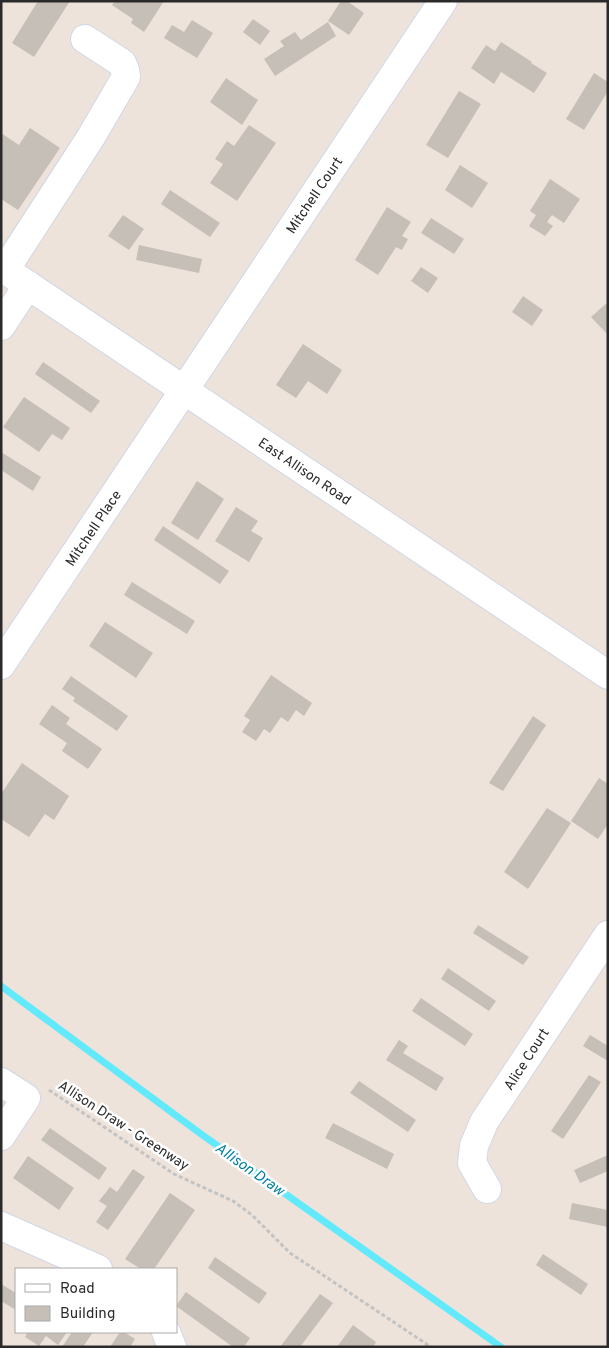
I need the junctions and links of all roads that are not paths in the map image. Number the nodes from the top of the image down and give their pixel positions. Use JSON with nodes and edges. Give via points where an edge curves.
{"nodes":[{"id":1,"x":444,"y":1,"type":"edge"},
{"id":2,"x":85,"y":38,"type":"dead end"},
{"id":3,"x":3,"y":269,"type":"edge"},
{"id":4,"x":28,"y":285,"type":"junction"},
{"id":5,"x":1,"y":326,"type":"edge"},
{"id":6,"x":185,"y":390,"type":"junction"},
{"id":7,"x":1,"y":666,"type":"edge"},
{"id":8,"x":608,"y":675,"type":"edge"},
{"id":9,"x":608,"y":935,"type":"edge"},
{"id":10,"x":1,"y":1082,"type":"edge"},
{"id":11,"x":1,"y":1136,"type":"edge"},
{"id":12,"x":487,"y":1189,"type":"dead end"},
{"id":13,"x":1,"y":1226,"type":"edge"},
{"id":14,"x":96,"y":1268,"type":"edge"},
{"id":15,"x":166,"y":1333,"type":"edge"},
{"id":16,"x":172,"y":1347,"type":"edge"}],
"edges":[{"from":1,"to":6,"type":"street","name":"Mitchell Court"},
{"from":2,"to":3,"type":"street","via":[[122,63],[126,77],[91,137]]},
{"from":3,"to":4,"type":"street","name":"East Allison Road"},
{"from":4,"to":5,"type":"street"},
{"from":4,"to":6,"type":"street","name":"East Allison Road"},
{"from":6,"to":7,"type":"street","name":"Mitchell Place"},
{"from":6,"to":8,"type":"street","name":"East Allison Road"},
{"from":9,"to":12,"type":"street","name":"Alice Court","via":[[484,1122],[474,1146],[472,1163]]},
{"from":10,"to":11,"type":"street","via":[[26,1098]]},
{"from":13,"to":14,"type":"street"},
{"from":15,"to":16,"type":"street"}]}
